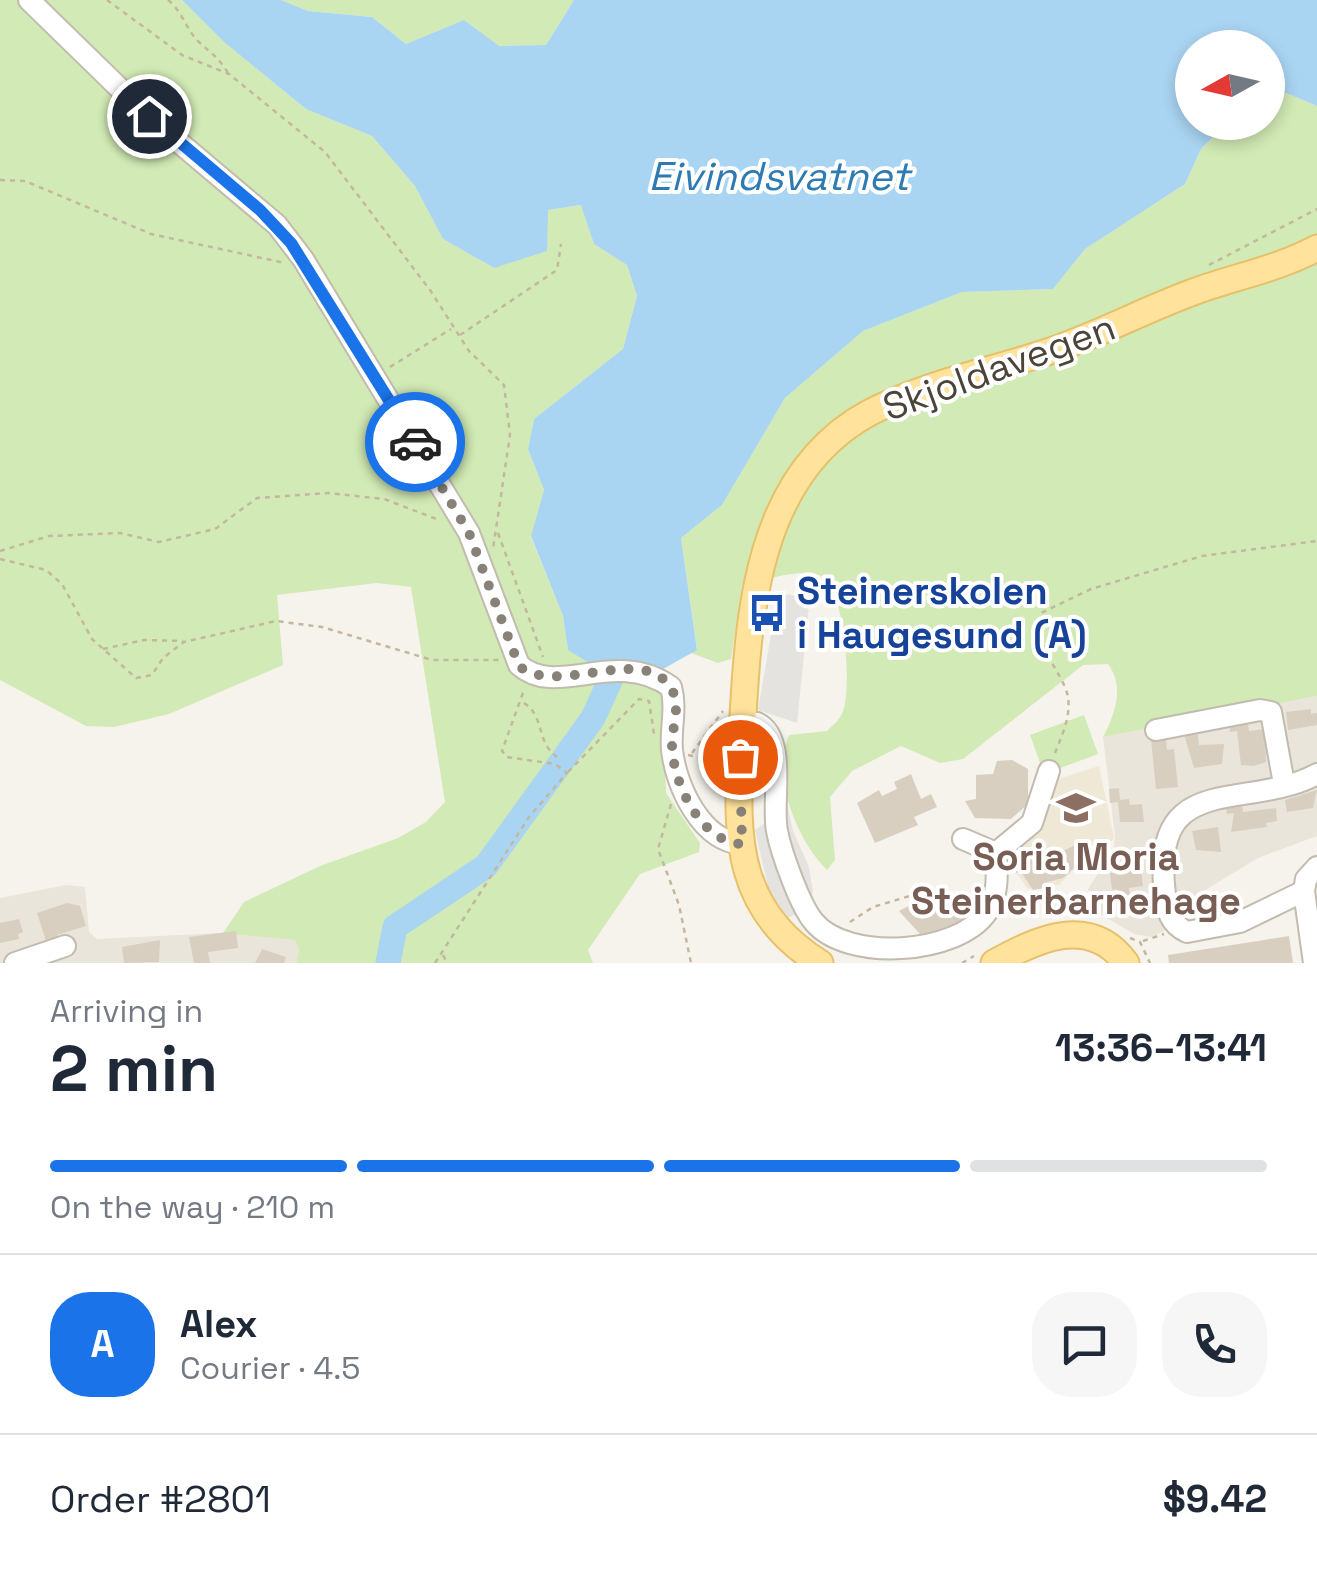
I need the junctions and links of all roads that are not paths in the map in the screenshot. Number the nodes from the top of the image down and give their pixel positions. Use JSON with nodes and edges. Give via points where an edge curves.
{"nodes":[{"id":1,"x":30,"y":0,"type":"edge"},
{"id":2,"x":1317,"y":248,"type":"edge"},
{"id":3,"x":736,"y":713,"type":"junction"},
{"id":4,"x":1156,"y":730,"type":"dead end"},
{"id":5,"x":1049,"y":771,"type":"road end"},
{"id":6,"x":1317,"y":774,"type":"edge"},
{"id":7,"x":1284,"y":784,"type":"junction"},
{"id":8,"x":963,"y":840,"type":"dead end"},
{"id":9,"x":736,"y":844,"type":"junction"},
{"id":10,"x":996,"y":853,"type":"junction"},
{"id":11,"x":1153,"y":864,"type":"dead end"},
{"id":12,"x":1317,"y":867,"type":"edge"},
{"id":13,"x":1304,"y":891,"type":"junction"},
{"id":14,"x":1176,"y":926,"type":"junction"},
{"id":15,"x":65,"y":946,"type":"dead end"},
{"id":16,"x":1133,"y":953,"type":"edge"},
{"id":17,"x":16,"y":963,"type":"edge"},
{"id":18,"x":820,"y":963,"type":"edge"},
{"id":19,"x":994,"y":963,"type":"edge"},
{"id":20,"x":1314,"y":963,"type":"edge"}],
"edges":[{"from":1,"to":9,"type":"street","via":[[149,116],[276,225],[306,263],[469,533],[520,664],[548,678],[624,668],[672,687],[679,779],[706,828]]},
{"from":2,"to":3,"type":"main road","name":"Skjoldavegen","via":[[1079,341],[896,401],[847,426],[808,466],[766,544]]},
{"from":3,"to":9,"type":"main road","name":"Skjoldavegen"},
{"from":3,"to":10,"type":"street","via":[[770,736],[777,833],[811,919],[834,936],[881,948],[956,938],[988,912]]},
{"from":4,"to":7,"type":"street","via":[[1271,712]]},
{"from":5,"to":10,"type":"street","via":[[1032,823]]},
{"from":6,"to":7,"type":"street"},
{"from":7,"to":14,"type":"street","via":[[1183,811],[1164,858],[1167,908]]},
{"from":8,"to":10,"type":"street"},
{"from":9,"to":18,"type":"main road","name":"Skjoldavegen","via":[[760,908],[788,941]]},
{"from":11,"to":14,"type":"street","via":[[1160,911]]},
{"from":12,"to":13,"type":"street"},
{"from":13,"to":14,"type":"street","via":[[1240,922],[1206,931]]},
{"from":13,"to":20,"type":"street"},
{"from":15,"to":17,"type":"street"},
{"from":16,"to":19,"type":"main road","via":[[1080,934],[1042,938]]}]}
